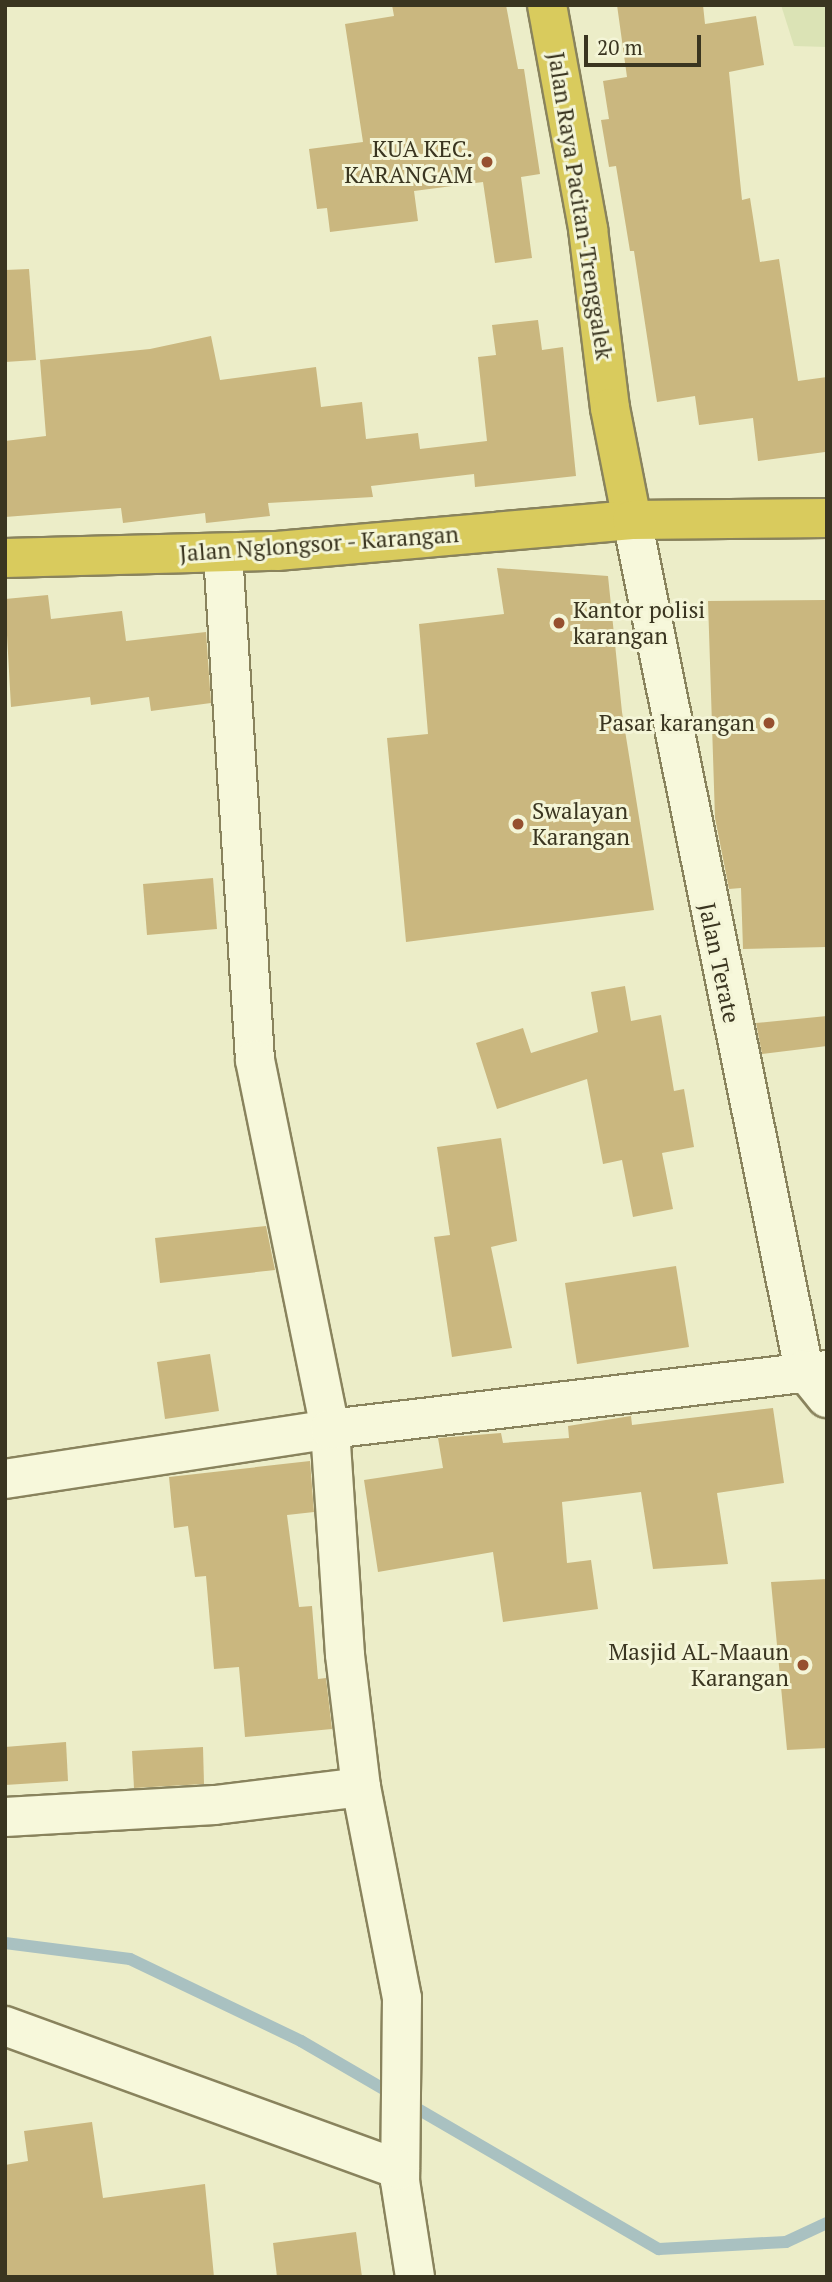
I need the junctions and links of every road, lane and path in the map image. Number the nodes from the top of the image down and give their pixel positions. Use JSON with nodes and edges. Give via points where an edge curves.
{"nodes":[{"id":1,"x":547,"y":5,"type":"edge"},
{"id":2,"x":827,"y":518,"type":"edge"},
{"id":3,"x":632,"y":520,"type":"junction"},
{"id":4,"x":223,"y":553,"type":"junction"},
{"id":5,"x":5,"y":558,"type":"edge"},
{"id":6,"x":819,"y":1380,"type":"edge"},
{"id":7,"x":330,"y":1429,"type":"junction"},
{"id":8,"x":5,"y":1479,"type":"edge"},
{"id":9,"x":361,"y":1787,"type":"junction"},
{"id":10,"x":5,"y":1817,"type":"edge"},
{"id":11,"x":5,"y":2026,"type":"edge"},
{"id":12,"x":402,"y":2161,"type":"junction"},
{"id":13,"x":415,"y":2277,"type":"edge"}],
"edges":[{"from":1,"to":3,"type":"highway","name":"Jalan Raya Pacitan-Trenggalek","via":[[588,229],[610,408]]},
{"from":2,"to":3,"type":"highway","name":"Jalan Nglongsor - Karangan"},
{"from":3,"to":4,"type":"highway","name":"Jalan Nglongsor - Karangan"},
{"from":3,"to":6,"type":"street","name":"Jalan Terate"},
{"from":4,"to":5,"type":"highway","name":"Jalan Nglongsor - Karangan"},
{"from":4,"to":7,"type":"street","via":[[254,1060]]},
{"from":6,"to":7,"type":"street"},
{"from":7,"to":8,"type":"street"},
{"from":7,"to":9,"type":"street","via":[[345,1655]]},
{"from":9,"to":10,"type":"street","via":[[215,1805]]},
{"from":9,"to":12,"type":"street","via":[[403,2011]]},
{"from":11,"to":12,"type":"street"},
{"from":12,"to":13,"type":"street"}]}
